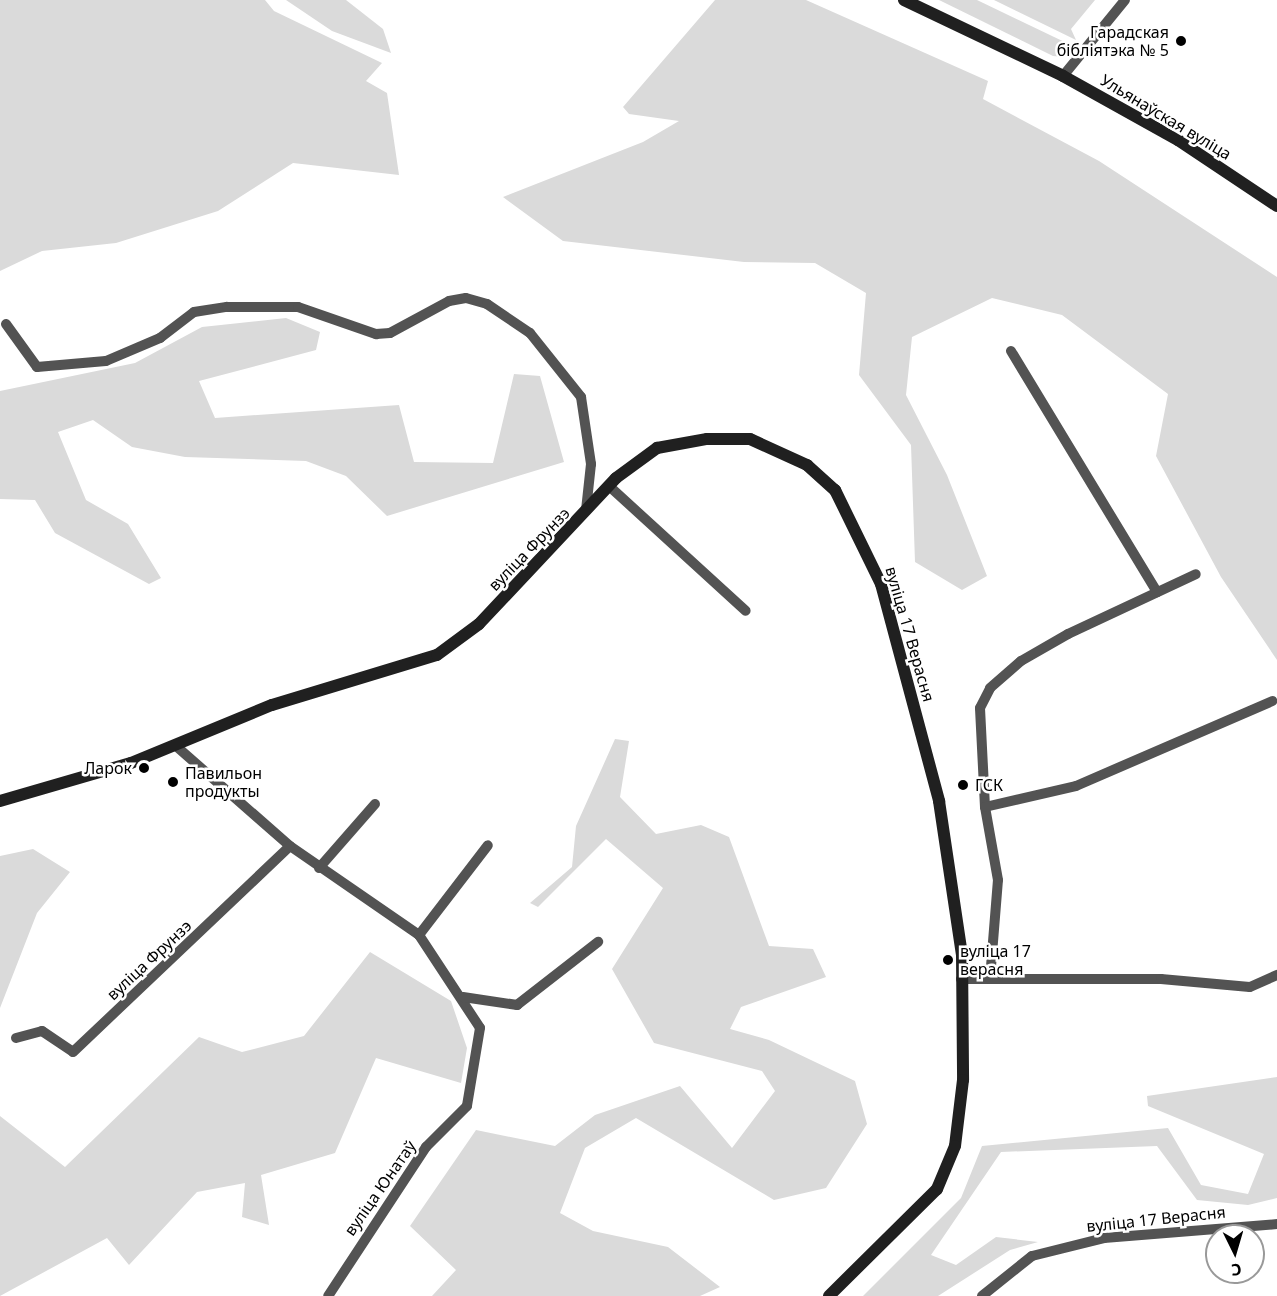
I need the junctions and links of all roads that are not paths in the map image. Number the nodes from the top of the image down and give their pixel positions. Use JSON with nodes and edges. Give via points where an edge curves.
{"nodes":[{"id":1,"x":904,"y":0,"type":"edge"},
{"id":2,"x":1125,"y":0,"type":"edge"},
{"id":3,"x":1063,"y":76,"type":"junction"},
{"id":4,"x":1277,"y":206,"type":"edge"},
{"id":5,"x":6,"y":324,"type":"dead end"},
{"id":6,"x":1011,"y":351,"type":"dead end"},
{"id":7,"x":609,"y":486,"type":"junction"},
{"id":8,"x":584,"y":517,"type":"junction"},
{"id":9,"x":1196,"y":574,"type":"dead end"},
{"id":10,"x":1157,"y":592,"type":"junction"},
{"id":11,"x":746,"y":611,"type":"dead end"},
{"id":12,"x":1272,"y":701,"type":"dead end"},
{"id":13,"x":176,"y":746,"type":"junction"},
{"id":14,"x":0,"y":801,"type":"edge"},
{"id":15,"x":375,"y":804,"type":"dead end"},
{"id":16,"x":985,"y":807,"type":"junction"},
{"id":17,"x":488,"y":845,"type":"dead end"},
{"id":18,"x":290,"y":846,"type":"junction"},
{"id":19,"x":319,"y":868,"type":"junction"},
{"id":20,"x":419,"y":935,"type":"junction"},
{"id":21,"x":598,"y":942,"type":"dead end"},
{"id":22,"x":1277,"y":975,"type":"edge"},
{"id":23,"x":961,"y":979,"type":"junction"},
{"id":24,"x":990,"y":979,"type":"junction"},
{"id":25,"x":463,"y":997,"type":"junction"},
{"id":26,"x":16,"y":1038,"type":"dead end"},
{"id":27,"x":1277,"y":1224,"type":"edge"},
{"id":28,"x":328,"y":1296,"type":"edge"},
{"id":29,"x":829,"y":1296,"type":"edge"},
{"id":30,"x":982,"y":1296,"type":"edge"}],
"edges":[{"from":1,"to":3,"type":"street","name":"Ульянаўская вуліца"},
{"from":2,"to":3,"type":"street"},
{"from":3,"to":4,"type":"street","name":"Ульянаўская вуліца","via":[[1179,140]]},
{"from":5,"to":8,"type":"street","name":"вуліца Фрунзэ","via":[[37,367],[106,361],[160,338],[194,312],[227,307],[298,307],[376,334],[390,333],[449,301],[466,298],[487,304],[530,333],[581,397],[591,464]]},
{"from":6,"to":10,"type":"street"},
{"from":7,"to":8,"type":"street","name":"вуліца 17 Верасня"},
{"from":7,"to":11,"type":"street"},
{"from":7,"to":23,"type":"street","name":"вуліца 17 Верасня","via":[[657,448],[707,439],[750,439],[807,465],[835,490],[881,584],[939,801]]},
{"from":8,"to":13,"type":"street","name":"вуліца Фрунзэ","via":[[479,624],[437,655],[272,705]]},
{"from":9,"to":10,"type":"street"},
{"from":10,"to":16,"type":"street","via":[[1021,661],[990,688],[980,708]]},
{"from":12,"to":16,"type":"street","via":[[1076,786]]},
{"from":13,"to":14,"type":"street","name":"вуліца Фрунзэ"},
{"from":13,"to":18,"type":"street"},
{"from":15,"to":19,"type":"street"},
{"from":16,"to":24,"type":"street","via":[[998,880]]},
{"from":17,"to":20,"type":"street"},
{"from":18,"to":19,"type":"street"},
{"from":18,"to":26,"type":"street","name":"вуліца Фрунзэ","via":[[73,1052],[42,1031]]},
{"from":19,"to":20,"type":"street"},
{"from":20,"to":25,"type":"street"},
{"from":21,"to":25,"type":"street","via":[[517,1005]]},
{"from":22,"to":24,"type":"street","via":[[1250,987],[1161,979]]},
{"from":23,"to":24,"type":"street"},
{"from":23,"to":29,"type":"street","name":"вуліца 17 Верасня","via":[[963,1080],[955,1146],[937,1189]]},
{"from":25,"to":28,"type":"street","name":"вуліца Юнатаў","via":[[480,1028],[466,1106],[426,1147]]},
{"from":27,"to":30,"type":"street","name":"вуліца 17 Верасня","via":[[1104,1238],[1032,1256]]}]}
